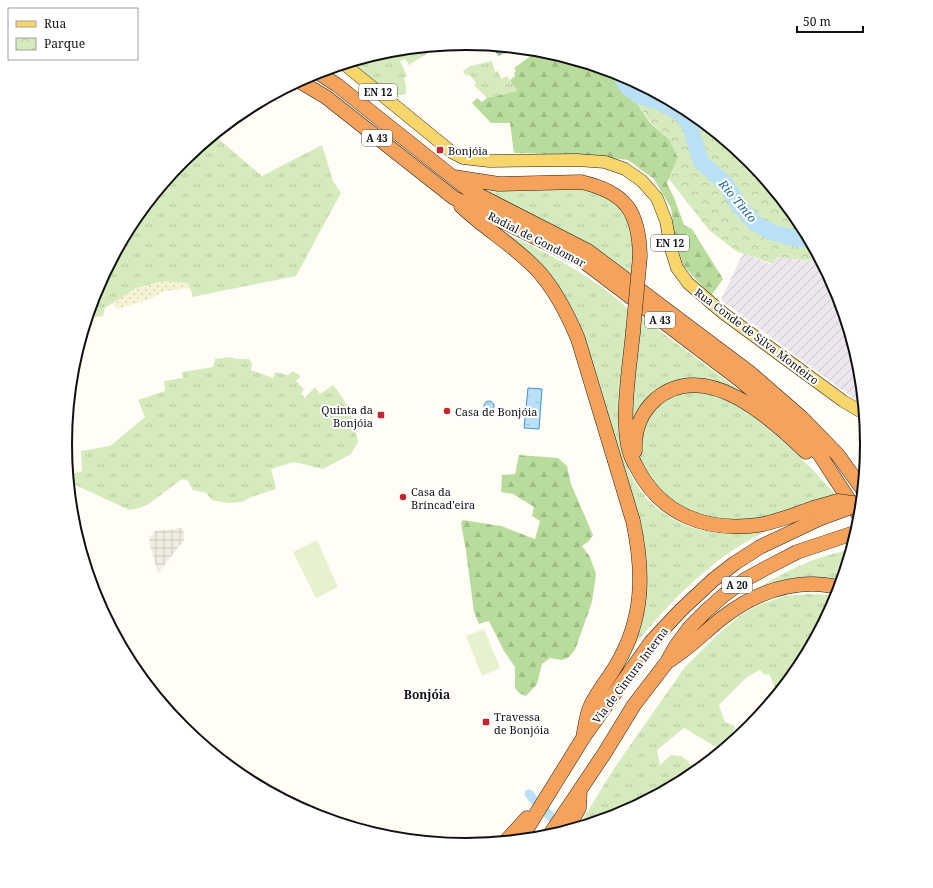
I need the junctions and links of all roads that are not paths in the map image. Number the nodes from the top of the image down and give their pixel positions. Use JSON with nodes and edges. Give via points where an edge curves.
{"nodes":[{"id":1,"x":349,"y":68,"type":"edge"},
{"id":2,"x":324,"y":77,"type":"edge"},
{"id":3,"x":305,"y":85,"type":"edge"},
{"id":4,"x":453,"y":177,"type":"junction"},
{"id":5,"x":454,"y":198,"type":"junction"},
{"id":6,"x":859,"y":411,"type":"edge"},
{"id":7,"x":639,"y":473,"type":"junction"},
{"id":8,"x":836,"y":481,"type":"junction"},
{"id":9,"x":858,"y":484,"type":"edge"},
{"id":10,"x":856,"y":503,"type":"edge"},
{"id":11,"x":855,"y":506,"type":"edge"},
{"id":12,"x":816,"y":514,"type":"junction"},
{"id":13,"x":850,"y":534,"type":"edge"},
{"id":14,"x":835,"y":586,"type":"edge"},
{"id":15,"x":667,"y":662,"type":"junction"},
{"id":16,"x":583,"y":738,"type":"junction"},
{"id":17,"x":575,"y":805,"type":"junction"},
{"id":18,"x":568,"y":825,"type":"edge"},
{"id":19,"x":556,"y":827,"type":"edge"},
{"id":20,"x":515,"y":835,"type":"edge"}],
"edges":[{"from":1,"to":6,"type":"main road","name":"Rua Conde de Silva Monteiro","number":"EN 12","via":[[453,153],[463,158],[489,161],[577,160],[605,162],[625,169],[642,181],[657,198],[666,221],[670,249],[677,268],[688,284],[723,313]]},
{"from":2,"to":4,"type":"highway","name":"Radial de Gondomar","number":"A 43"},
{"from":3,"to":5,"type":"highway","name":"Radial de Gondomar","number":"A 43","via":[[326,97]]},
{"from":4,"to":7,"type":"highway","bridge":true,"via":[[499,184],[582,182],[608,191],[628,207],[638,229],[640,256],[626,422],[630,453]]},
{"from":4,"to":9,"type":"highway","name":"Radial de Gondomar","number":"A 43","via":[[485,199],[588,251],[749,372],[802,418],[838,455]]},
{"from":5,"to":8,"type":"highway","name":"Radial de Gondomar","number":"A 43","via":[[589,266],[740,380],[792,424],[820,455]]},
{"from":5,"to":16,"type":"highway","via":[[540,273],[566,311],[578,339],[633,522],[640,569],[640,595],[635,620],[618,664],[590,706]]},
{"from":7,"to":8,"type":"highway","via":[[635,441],[641,417],[648,406],[674,388],[702,385],[732,395],[756,410],[792,438]]},
{"from":7,"to":12,"type":"highway","via":[[665,504],[686,517],[708,524],[758,525]]},
{"from":8,"to":10,"type":"highway","name":"Radial de Gondomar","number":"A 43"},
{"from":11,"to":12,"type":"highway","bridge":true,"via":[[838,501]]},
{"from":12,"to":16,"type":"highway","name":"Via de Cintura Interna","number":"A 20","via":[[735,563],[681,610],[652,642]]},
{"from":13,"to":15,"type":"highway","name":"Via de Cintura Interna","number":"A 20","via":[[797,552],[746,579],[724,595],[690,627]]},
{"from":14,"to":15,"type":"highway","via":[[794,586],[750,600],[722,618],[684,652]]},
{"from":15,"to":17,"type":"highway","name":"Via de Cintura Interna","number":"A 20","via":[[634,706],[580,790]]},
{"from":16,"to":20,"type":"highway","name":"Via de Cintura Interna","number":"A 20","via":[[542,805]]},
{"from":17,"to":18,"type":"highway"},
{"from":17,"to":19,"type":"highway"}]}
